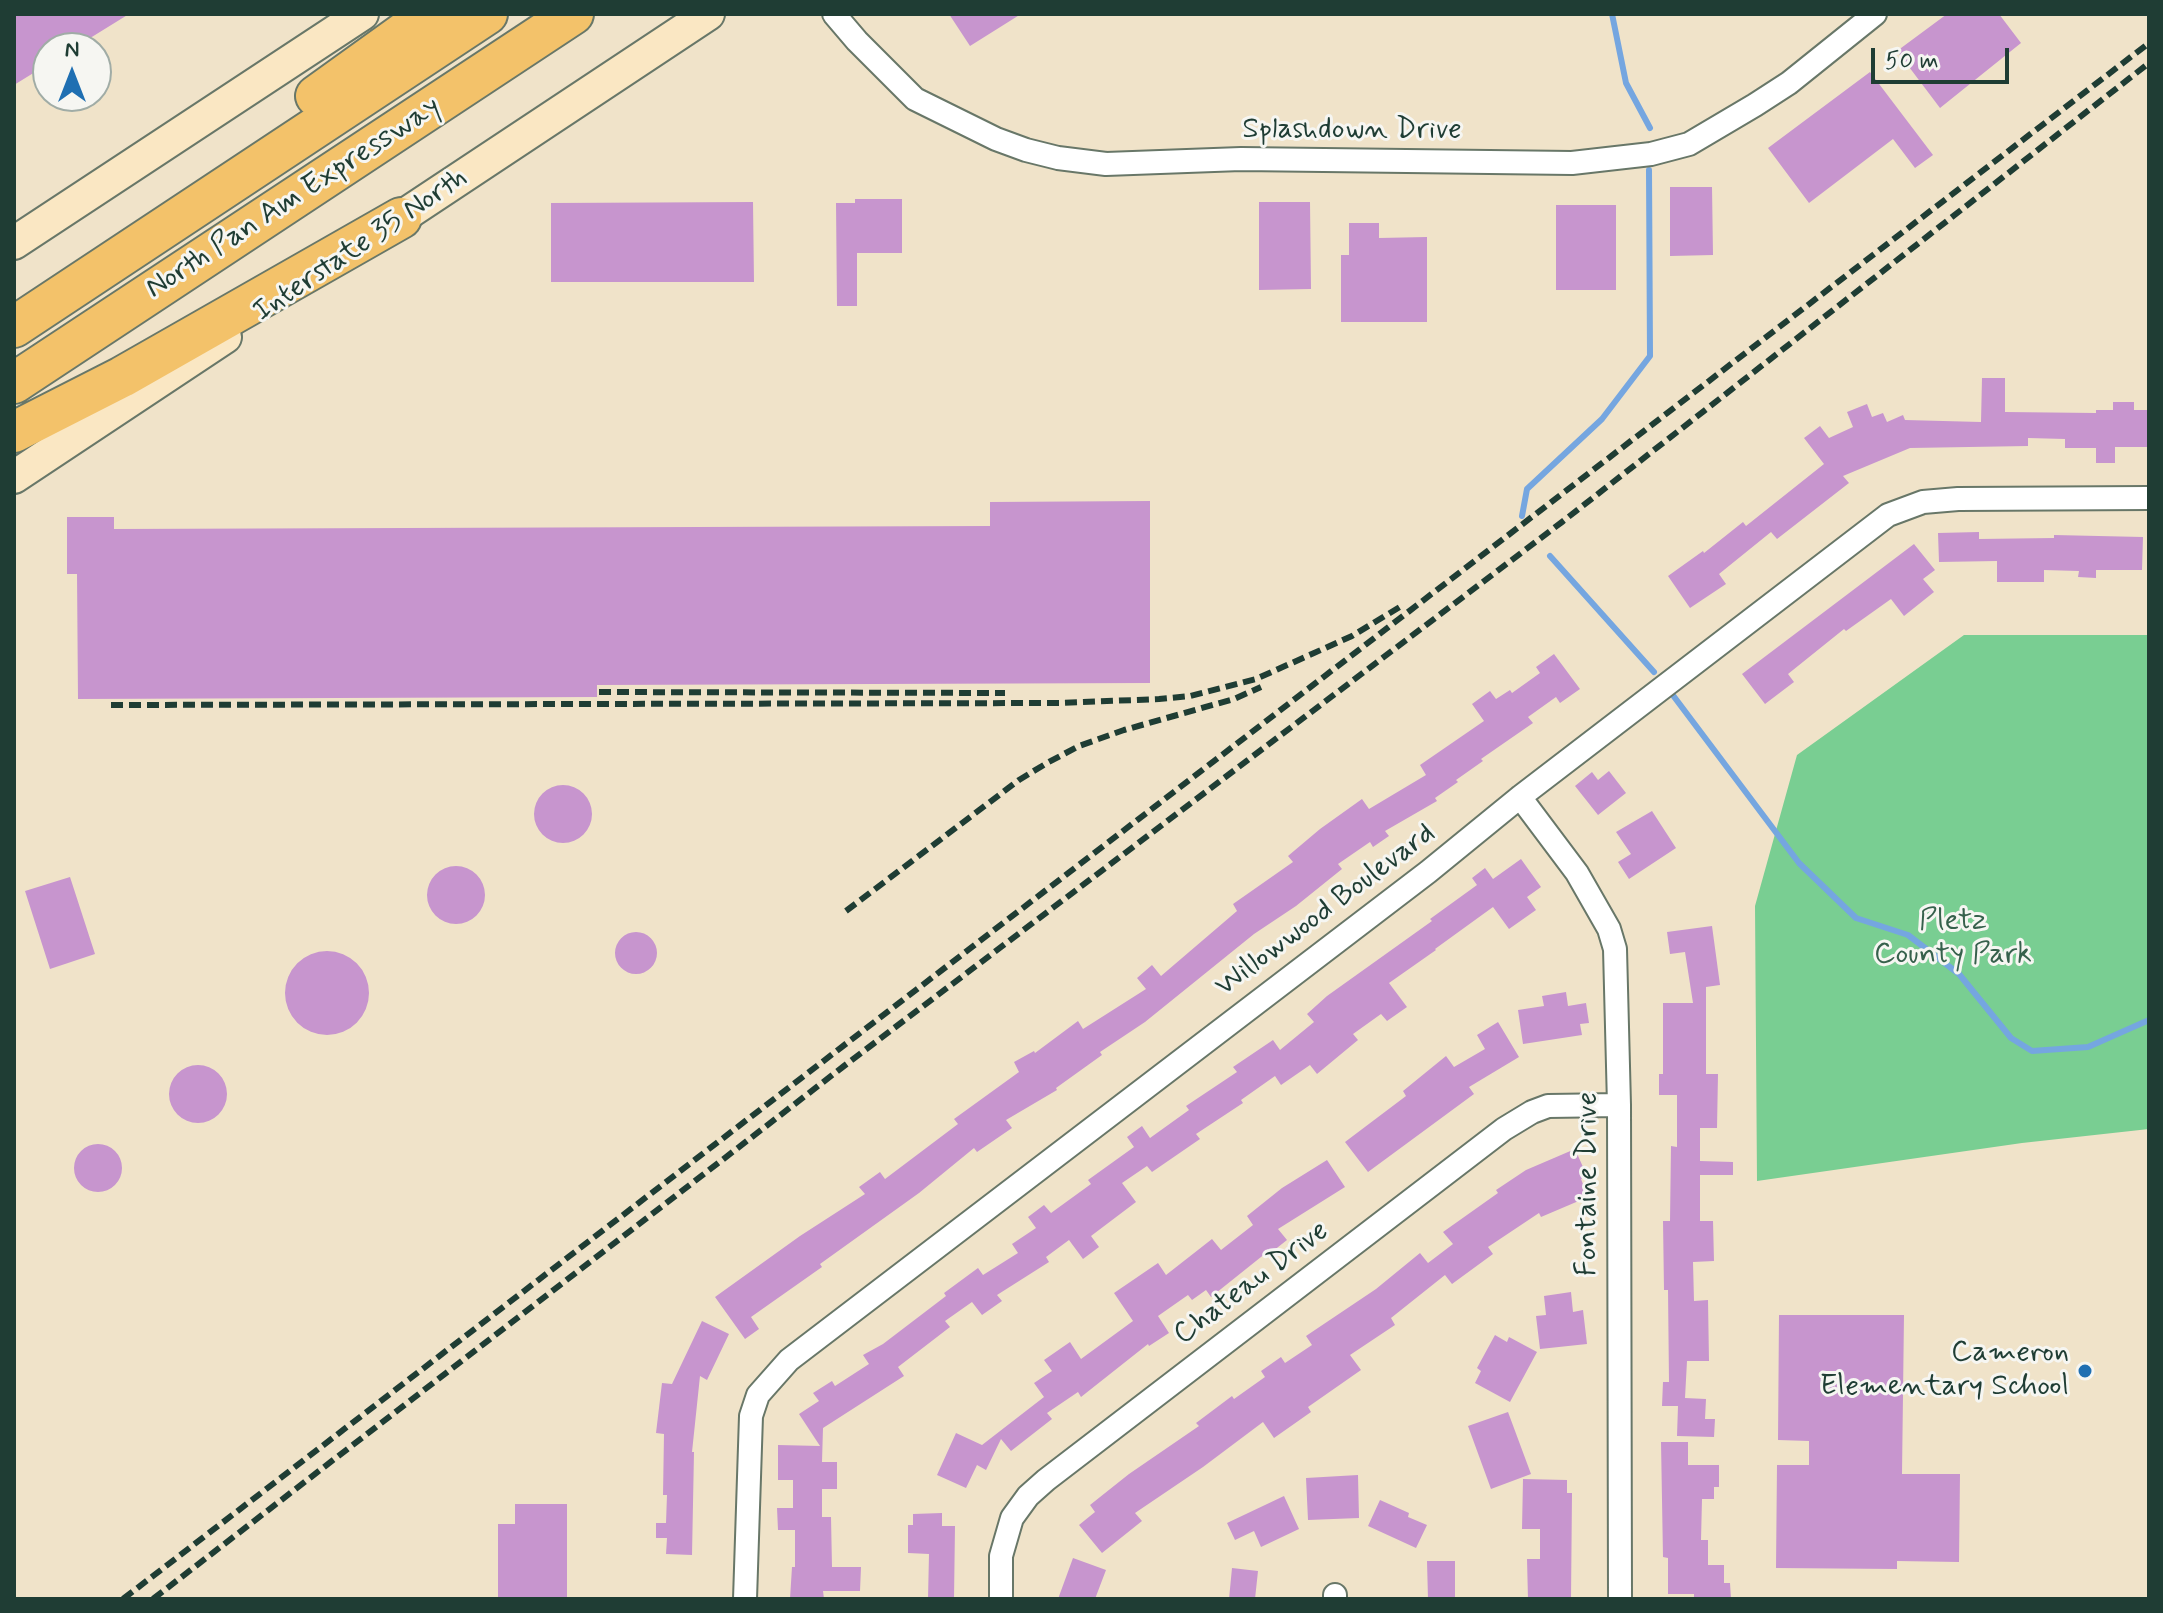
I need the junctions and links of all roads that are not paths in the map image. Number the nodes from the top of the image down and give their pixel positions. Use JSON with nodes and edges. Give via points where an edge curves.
{"nodes":[{"id":1,"x":362,"y":14,"type":"edge"},
{"id":2,"x":430,"y":14,"type":"edge"},
{"id":3,"x":487,"y":14,"type":"edge"},
{"id":4,"x":573,"y":14,"type":"edge"},
{"id":5,"x":708,"y":14,"type":"edge"},
{"id":6,"x":834,"y":14,"type":"edge"},
{"id":7,"x":1875,"y":14,"type":"edge"},
{"id":8,"x":401,"y":218,"type":"junction"},
{"id":9,"x":14,"y":243,"type":"edge"},
{"id":10,"x":14,"y":311,"type":"edge"},
{"id":11,"x":14,"y":327,"type":"edge"},
{"id":12,"x":14,"y":383,"type":"edge"},
{"id":13,"x":14,"y":432,"type":"edge"},
{"id":14,"x":14,"y":477,"type":"edge"},
{"id":15,"x":2149,"y":498,"type":"edge"},
{"id":16,"x":1520,"y":797,"type":"junction"},
{"id":17,"x":1619,"y":1105,"type":"junction"},
{"id":18,"x":745,"y":1599,"type":"edge"},
{"id":19,"x":1001,"y":1599,"type":"edge"},
{"id":20,"x":1620,"y":1599,"type":"edge"}],
"edges":[{"from":1,"to":9,"type":"main road"},
{"from":2,"to":10,"type":"highway"},
{"from":3,"to":11,"type":"highway","name":"North Pan Am Expressway"},
{"from":4,"to":12,"type":"highway","name":"North Pan Am Expressway"},
{"from":5,"to":8,"type":"main road","name":"Interstate 35 North"},
{"from":6,"to":7,"type":"street","name":"Splashdown Drive","via":[[915,99],[1026,150],[1106,164],[1241,159],[1572,163],[1651,154],[1689,144],[1755,105]]},
{"from":8,"to":13,"type":"highway","via":[[134,371]]},
{"from":8,"to":14,"type":"main road","name":"Interstate 35 North"},
{"from":15,"to":16,"type":"street","name":"Willowwood Boulevard","via":[[1958,499],[1923,502],[1888,515]]},
{"from":16,"to":17,"type":"street","name":"Fontaine Drive","via":[[1577,873],[1609,929],[1618,1000]]},
{"from":16,"to":18,"type":"street","name":"Willowwood Boulevard","via":[[771,1378],[751,1416]]},
{"from":17,"to":19,"type":"street","name":"Chateau Drive","via":[[1548,1106],[1504,1129],[1046,1480],[1012,1518],[1001,1556]]},
{"from":17,"to":20,"type":"street","name":"Fontaine Drive"}]}
